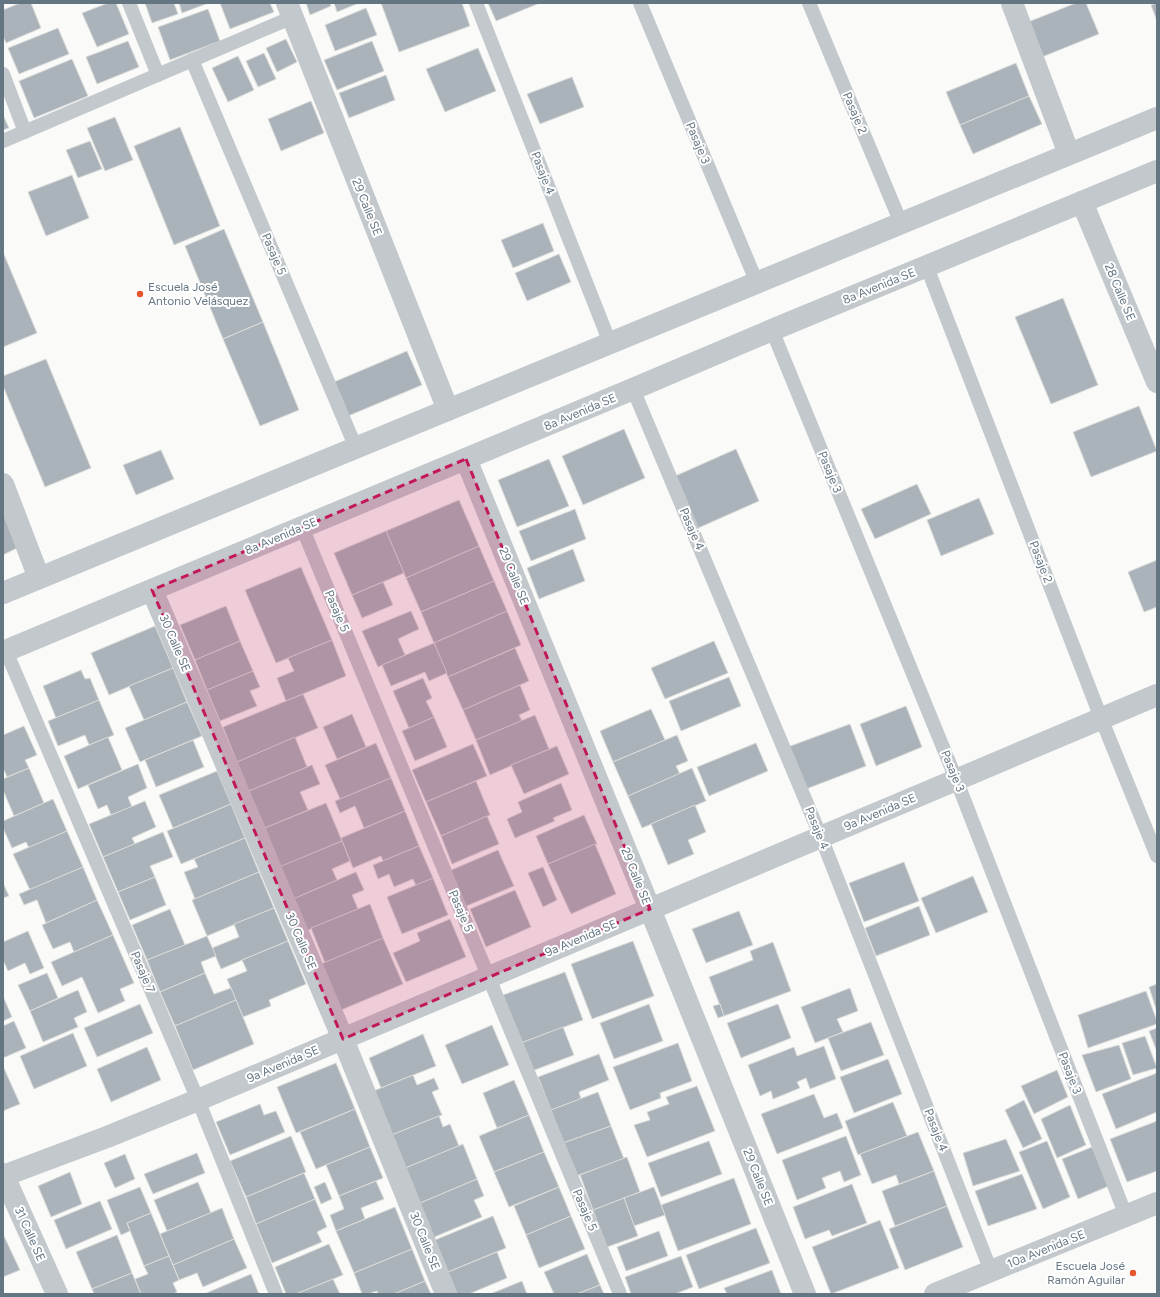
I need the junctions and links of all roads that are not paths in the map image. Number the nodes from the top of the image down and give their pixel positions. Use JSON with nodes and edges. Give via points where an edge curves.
{"nodes":[{"id":1,"x":129,"y":3,"type":"edge"},
{"id":2,"x":476,"y":3,"type":"edge"},
{"id":3,"x":640,"y":3,"type":"edge"},
{"id":4,"x":809,"y":3,"type":"edge"},
{"id":5,"x":1012,"y":3,"type":"edge"},
{"id":6,"x":290,"y":10,"type":"edge"},
{"id":7,"x":192,"y":60,"type":"junction"},
{"id":8,"x":3,"y":74,"type":"edge"},
{"id":9,"x":158,"y":75,"type":"junction"},
{"id":10,"x":1157,"y":118,"type":"edge"},
{"id":11,"x":25,"y":132,"type":"junction"},
{"id":12,"x":3,"y":141,"type":"edge"},
{"id":13,"x":1069,"y":154,"type":"junction"},
{"id":14,"x":1157,"y":171,"type":"edge"},
{"id":15,"x":1082,"y":202,"type":"junction"},
{"id":16,"x":901,"y":224,"type":"junction"},
{"id":17,"x":927,"y":267,"type":"junction"},
{"id":18,"x":757,"y":282,"type":"junction"},
{"id":19,"x":772,"y":330,"type":"junction"},
{"id":20,"x":610,"y":343,"type":"junction"},
{"id":21,"x":1157,"y":382,"type":"edge"},
{"id":22,"x":633,"y":390,"type":"junction"},
{"id":23,"x":448,"y":410,"type":"junction"},
{"id":24,"x":356,"y":448,"type":"junction"},
{"id":25,"x":466,"y":459,"type":"junction"},
{"id":26,"x":3,"y":484,"type":"edge"},
{"id":27,"x":302,"y":527,"type":"junction"},
{"id":28,"x":39,"y":578,"type":"junction"},
{"id":29,"x":152,"y":590,"type":"junction"},
{"id":30,"x":3,"y":594,"type":"edge"},
{"id":31,"x":5,"y":651,"type":"edge"},
{"id":32,"x":1157,"y":695,"type":"edge"},
{"id":33,"x":1101,"y":718,"type":"junction"},
{"id":34,"x":956,"y":779,"type":"junction"},
{"id":35,"x":821,"y":837,"type":"junction"},
{"id":36,"x":1157,"y":856,"type":"edge"},
{"id":37,"x":650,"y":909,"type":"junction"},
{"id":38,"x":488,"y":977,"type":"junction"},
{"id":39,"x":343,"y":1039,"type":"junction"},
{"id":40,"x":198,"y":1100,"type":"junction"},
{"id":41,"x":3,"y":1175,"type":"edge"},
{"id":42,"x":1157,"y":1203,"type":"edge"},
{"id":43,"x":1126,"y":1216,"type":"junction"},
{"id":44,"x":992,"y":1271,"type":"junction"},
{"id":45,"x":58,"y":1294,"type":"edge"},
{"id":46,"x":276,"y":1294,"type":"edge"},
{"id":47,"x":446,"y":1294,"type":"edge"},
{"id":48,"x":620,"y":1294,"type":"edge"},
{"id":49,"x":805,"y":1294,"type":"edge"},
{"id":50,"x":935,"y":1294,"type":"edge"}],
"edges":[{"from":1,"to":9,"type":"lane"},
{"from":2,"to":20,"type":"lane","name":"Pasaje 4"},
{"from":3,"to":18,"type":"lane","name":"Pasaje 3"},
{"from":4,"to":16,"type":"lane","name":"Pasaje 2"},
{"from":5,"to":13,"type":"street"},
{"from":6,"to":7,"type":"lane"},
{"from":6,"to":23,"type":"street","name":"29 Calle SE"},
{"from":7,"to":9,"type":"lane"},
{"from":7,"to":24,"type":"lane","name":"Pasaje 5"},
{"from":8,"to":11,"type":"lane"},
{"from":9,"to":11,"type":"lane"},
{"from":10,"to":13,"type":"street"},
{"from":11,"to":12,"type":"lane"},
{"from":13,"to":16,"type":"street"},
{"from":14,"to":15,"type":"street","name":"8a Avenida SE"},
{"from":15,"to":17,"type":"street","name":"8a Avenida SE"},
{"from":15,"to":21,"type":"street","name":"28 Calle SE"},
{"from":16,"to":18,"type":"street"},
{"from":17,"to":19,"type":"street","name":"8a Avenida SE"},
{"from":17,"to":33,"type":"lane","name":"Pasaje 2"},
{"from":18,"to":20,"type":"street"},
{"from":19,"to":22,"type":"street","name":"8a Avenida SE"},
{"from":19,"to":34,"type":"lane","name":"Pasaje 3"},
{"from":20,"to":23,"type":"street"},
{"from":22,"to":25,"type":"street","name":"8a Avenida SE"},
{"from":22,"to":35,"type":"lane","name":"Pasaje 4"},
{"from":23,"to":24,"type":"street"},
{"from":24,"to":28,"type":"street"},
{"from":25,"to":27,"type":"street","name":"8a Avenida SE"},
{"from":25,"to":37,"type":"street","name":"29 Calle SE"},
{"from":26,"to":28,"type":"street"},
{"from":27,"to":29,"type":"street","name":"8a Avenida SE"},
{"from":27,"to":38,"type":"lane","name":"Pasaje 5"},
{"from":28,"to":30,"type":"street"},
{"from":29,"to":31,"type":"street","name":"8a Avenida SE"},
{"from":29,"to":39,"type":"street","name":"30 Calle SE"},
{"from":31,"to":40,"type":"lane","name":"Pasaje 7"},
{"from":32,"to":33,"type":"street","name":"9a Avenida SE"},
{"from":33,"to":34,"type":"street","name":"9a Avenida SE"},
{"from":33,"to":36,"type":"lane","name":"Pasaje 2"},
{"from":34,"to":35,"type":"street","name":"9a Avenida SE"},
{"from":34,"to":43,"type":"lane","name":"Pasaje 3"},
{"from":35,"to":37,"type":"street","name":"9a Avenida SE"},
{"from":35,"to":44,"type":"lane","name":"Pasaje 4"},
{"from":37,"to":38,"type":"street","name":"9a Avenida SE"},
{"from":37,"to":49,"type":"street","name":"29 Calle SE"},
{"from":38,"to":39,"type":"street","name":"9a Avenida SE"},
{"from":38,"to":48,"type":"lane","name":"Pasaje 5"},
{"from":39,"to":40,"type":"street","name":"9a Avenida SE"},
{"from":39,"to":47,"type":"street","name":"30 Calle SE"},
{"from":40,"to":41,"type":"street","name":"9a Avenida SE"},
{"from":40,"to":46,"type":"lane","name":"Pasaje 7"},
{"from":41,"to":45,"type":"street","name":"31 Calle SE"},
{"from":42,"to":43,"type":"street","name":"10a Avenida SE"},
{"from":43,"to":44,"type":"street","name":"10a Avenida SE"},
{"from":44,"to":50,"type":"street","name":"10a Avenida SE"}]}
